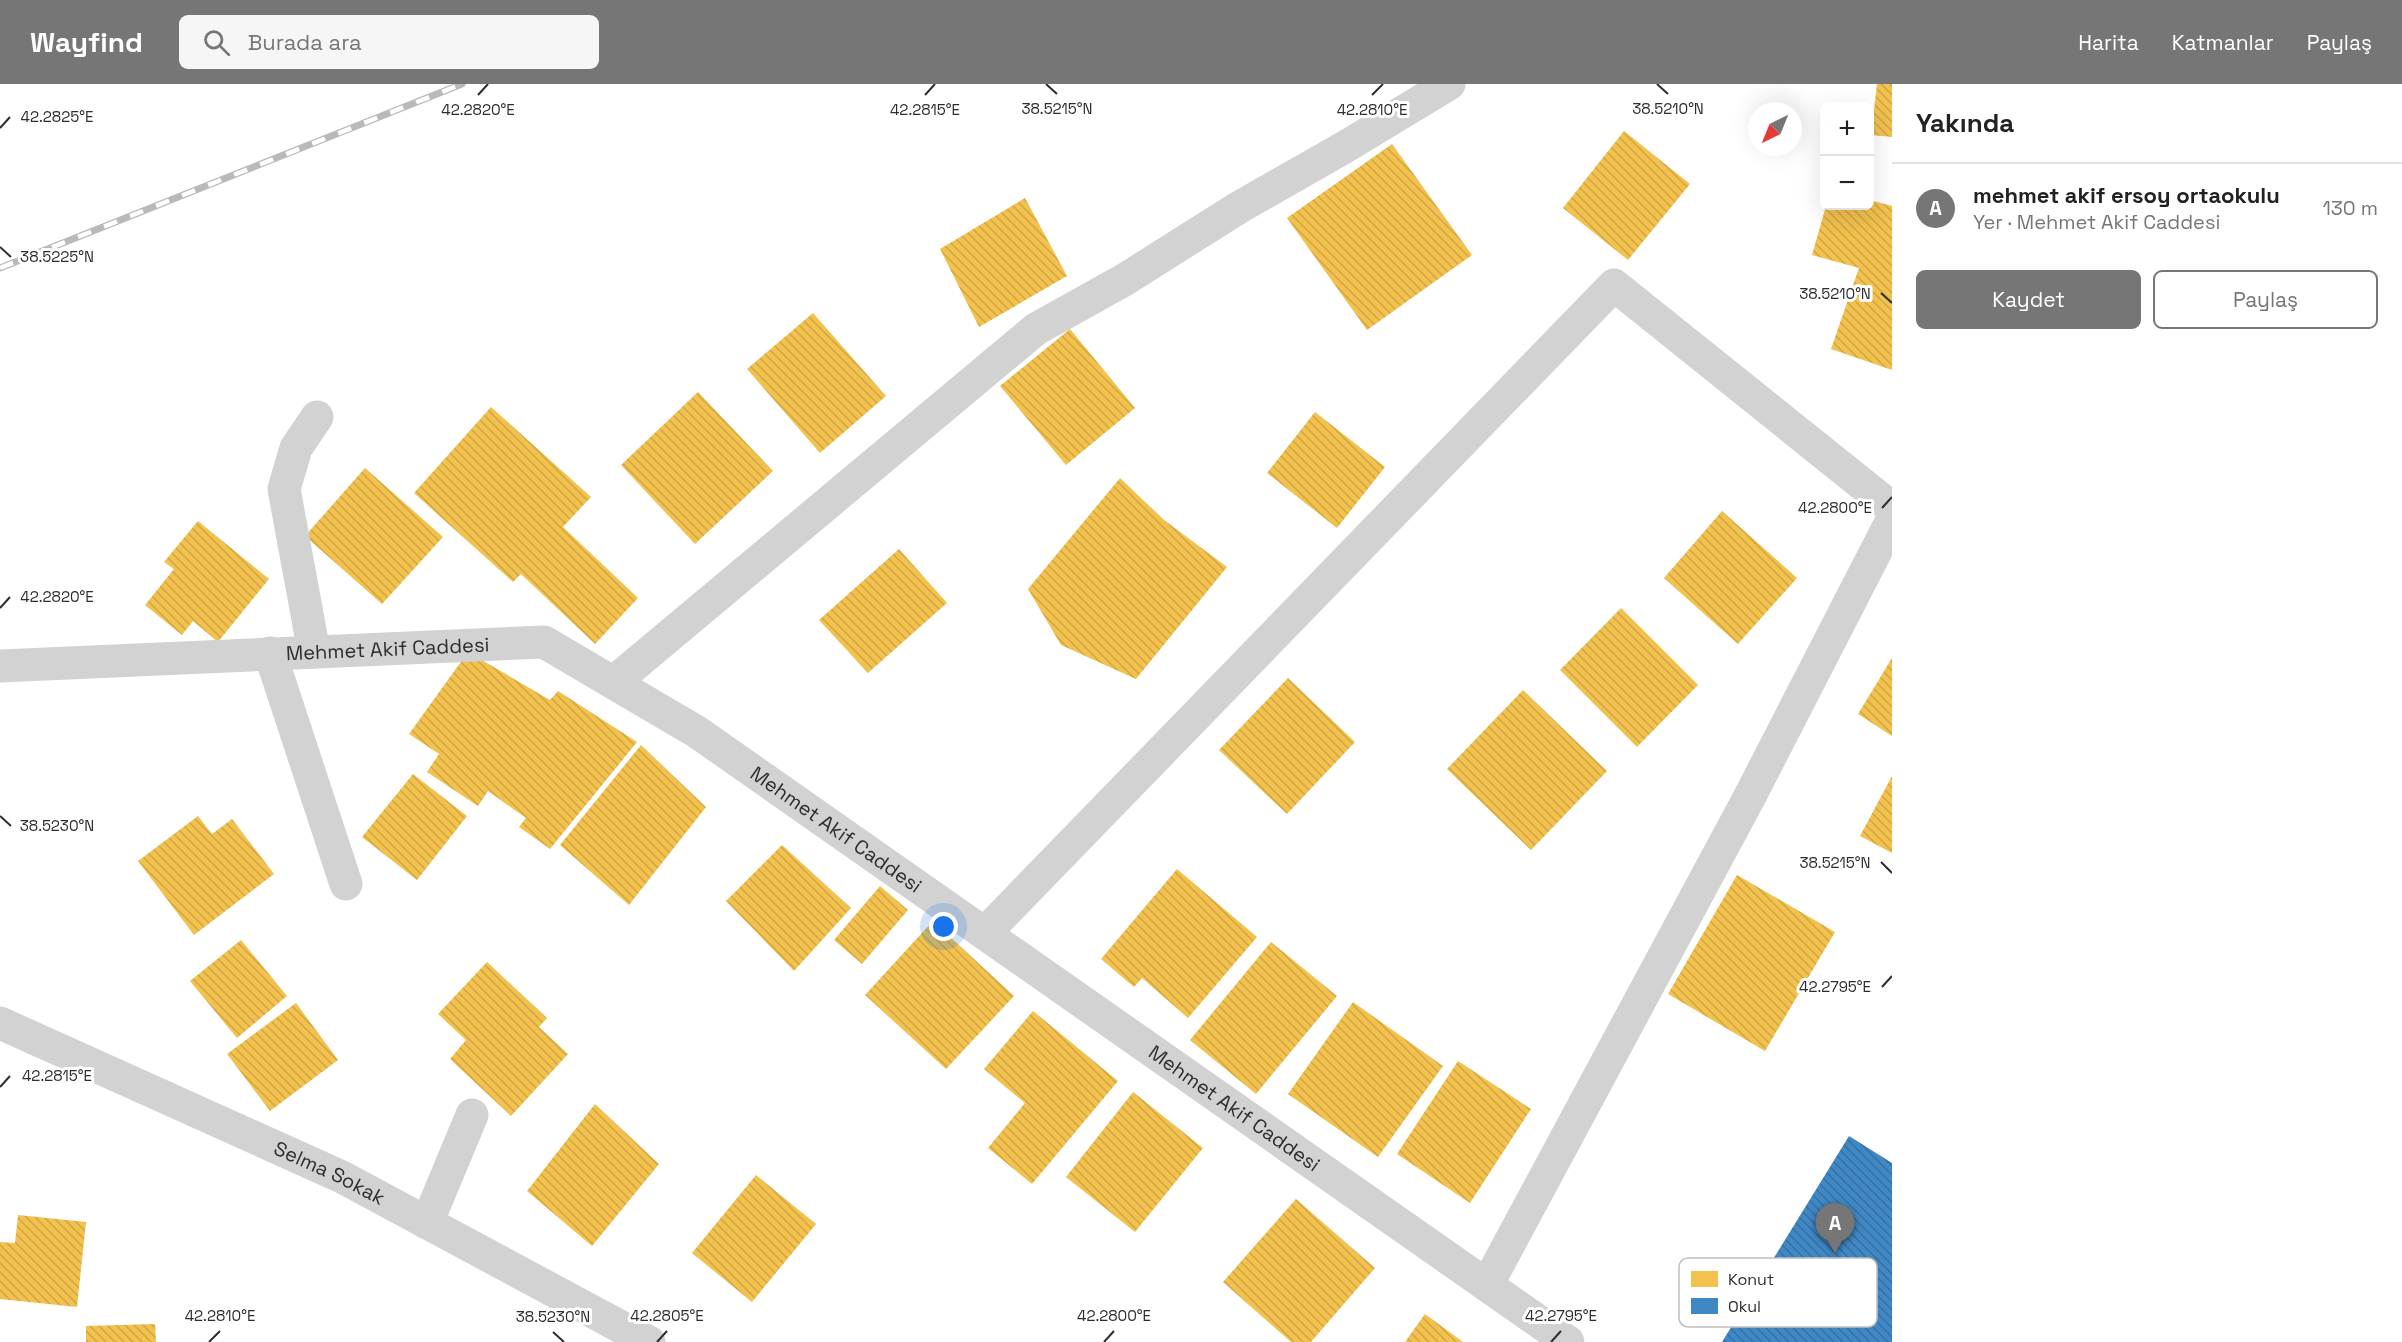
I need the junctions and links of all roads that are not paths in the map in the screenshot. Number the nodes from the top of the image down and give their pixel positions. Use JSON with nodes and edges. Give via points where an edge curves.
{"nodes":[{"id":1,"x":1449,"y":84,"type":"edge"},
{"id":2,"x":317,"y":417,"type":"dead end"},
{"id":3,"x":1892,"y":508,"type":"edge"},
{"id":4,"x":1892,"y":520,"type":"edge"},
{"id":5,"x":314,"y":652,"type":"junction"},
{"id":6,"x":270,"y":654,"type":"junction"},
{"id":7,"x":0,"y":666,"type":"edge"},
{"id":8,"x":614,"y":682,"type":"junction"},
{"id":9,"x":346,"y":884,"type":"dead end"},
{"id":10,"x":985,"y":933,"type":"junction"},
{"id":11,"x":0,"y":1023,"type":"edge"},
{"id":12,"x":472,"y":1114,"type":"dead end"},
{"id":13,"x":427,"y":1223,"type":"junction"},
{"id":14,"x":1487,"y":1285,"type":"junction"},
{"id":15,"x":649,"y":1342,"type":"edge"},
{"id":16,"x":1568,"y":1342,"type":"edge"}],
"edges":[{"from":1,"to":8,"type":"street","via":[[1036,329]]},
{"from":2,"to":5,"type":"street","via":[[296,448],[284,489]]},
{"from":3,"to":10,"type":"street","via":[[1614,285]]},
{"from":4,"to":14,"type":"street","via":[[1749,798]]},
{"from":5,"to":6,"type":"street","name":"Mehmet Akif Caddesi"},
{"from":5,"to":8,"type":"street","name":"Mehmet Akif Caddesi","via":[[544,642]]},
{"from":6,"to":7,"type":"street","name":"Mehmet Akif Caddesi"},
{"from":6,"to":9,"type":"street"},
{"from":8,"to":10,"type":"street","name":"Mehmet Akif Caddesi","via":[[697,732]]},
{"from":10,"to":14,"type":"street","name":"Mehmet Akif Caddesi"},
{"from":11,"to":13,"type":"street","name":"Selma Sokak","via":[[342,1177]]},
{"from":12,"to":13,"type":"street"},
{"from":13,"to":15,"type":"street","name":"Selma Sokak"},
{"from":14,"to":16,"type":"street","name":"Mehmet Akif Caddesi"}]}
